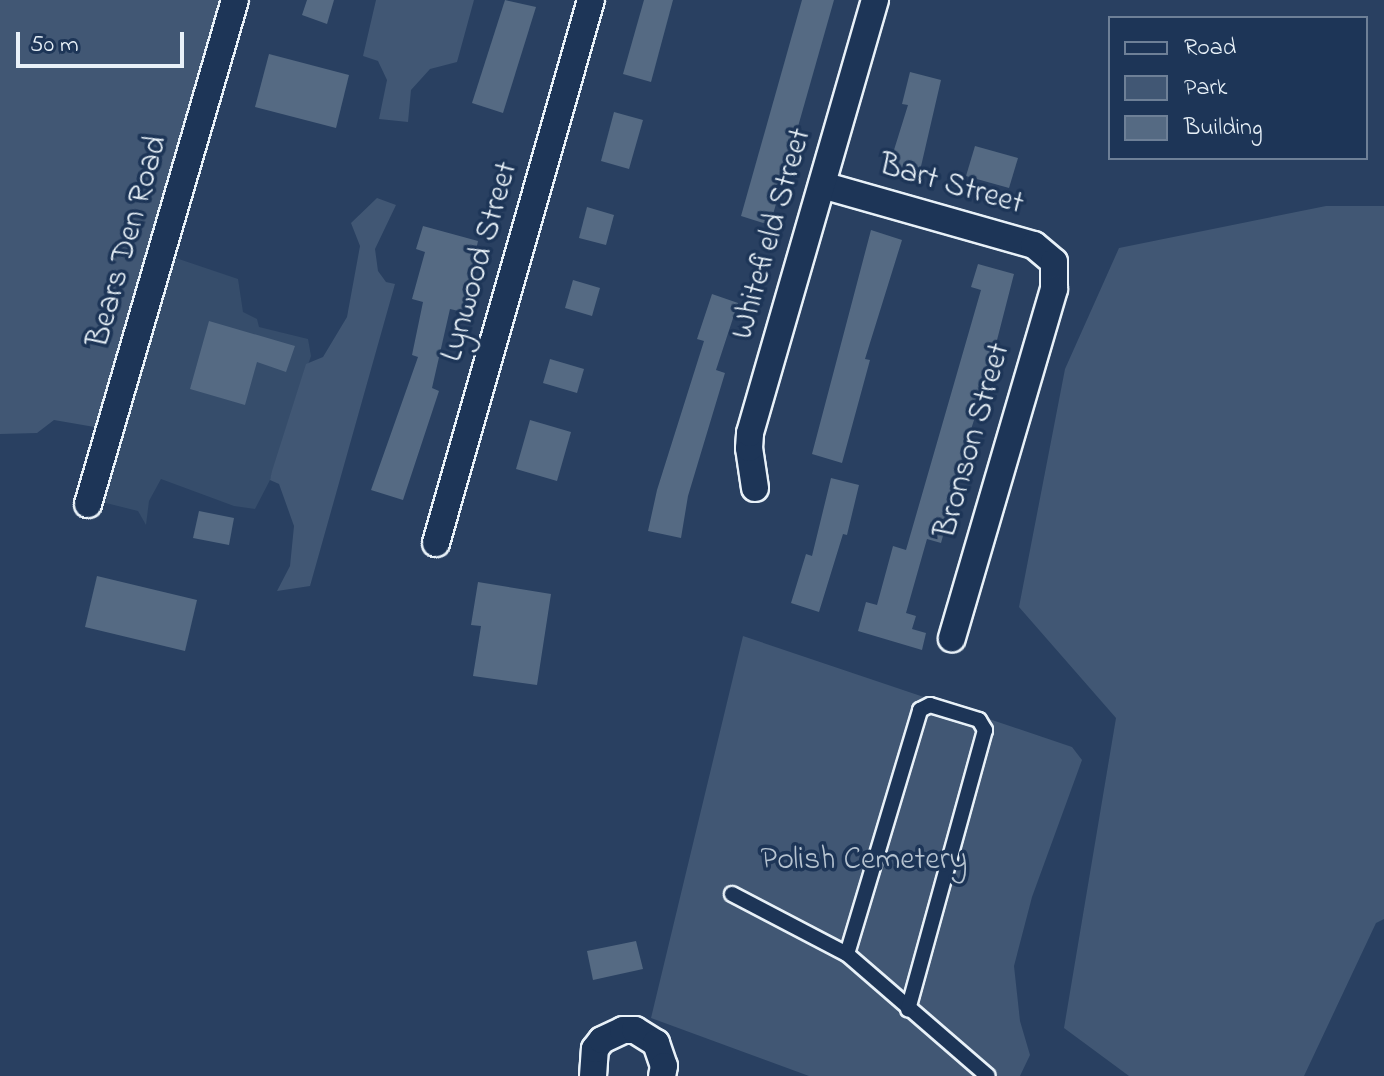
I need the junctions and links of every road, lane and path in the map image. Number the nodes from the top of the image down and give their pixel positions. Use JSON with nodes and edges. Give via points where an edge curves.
{"nodes":[{"id":1,"x":235,"y":0,"type":"edge"},
{"id":2,"x":591,"y":0,"type":"edge"},
{"id":3,"x":875,"y":0,"type":"edge"},
{"id":4,"x":822,"y":185,"type":"junction"},
{"id":5,"x":1054,"y":262,"type":"joint"},
{"id":6,"x":755,"y":488,"type":"dead end"},
{"id":7,"x":88,"y":504,"type":"dead end"},
{"id":8,"x":436,"y":543,"type":"dead end"},
{"id":9,"x":952,"y":638,"type":"dead end"},
{"id":10,"x":732,"y":894,"type":"dead end"},
{"id":11,"x":847,"y":954,"type":"junction"},
{"id":12,"x":908,"y":1010,"type":"junction"},
{"id":13,"x":593,"y":1076,"type":"edge"},
{"id":14,"x":662,"y":1076,"type":"edge"},
{"id":15,"x":988,"y":1076,"type":"edge"}],
"edges":[{"from":1,"to":7,"type":"street","name":"Bears Den Road"},
{"from":2,"to":8,"type":"street","name":"Lynwood Street"},
{"from":3,"to":4,"type":"street","name":"Whitefield Street"},
{"from":4,"to":5,"type":"street","name":"Bart Street","via":[[1034,245]]},
{"from":4,"to":6,"type":"street","name":"Whitefield Street","via":[[750,433]]},
{"from":5,"to":9,"type":"street","name":"Bronson Street","via":[[1054,289]]},
{"from":10,"to":11,"type":"lane"},
{"from":11,"to":12,"type":"lane"},
{"from":11,"to":12,"type":"lane","via":[[920,710],[930,705],[979,720],[985,730]]},
{"from":12,"to":15,"type":"lane"},
{"from":13,"to":14,"type":"street","via":[[595,1049],[612,1033],[635,1030],[656,1043]]}]}
